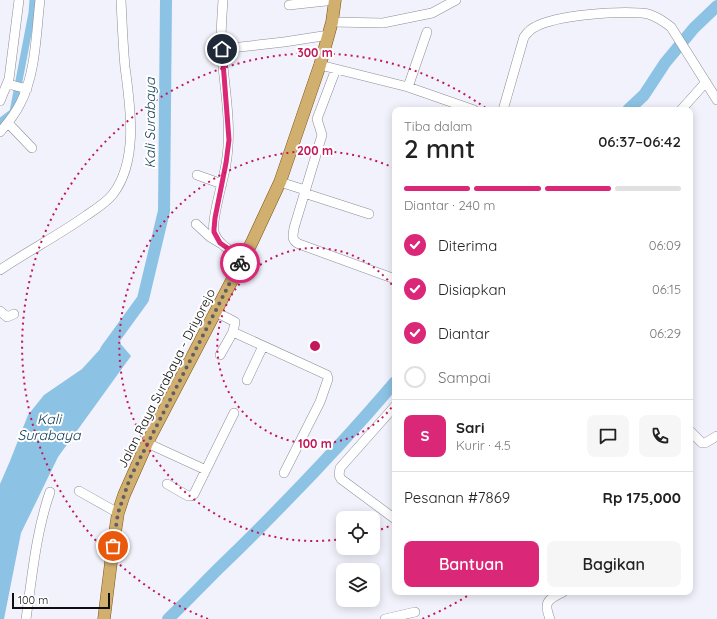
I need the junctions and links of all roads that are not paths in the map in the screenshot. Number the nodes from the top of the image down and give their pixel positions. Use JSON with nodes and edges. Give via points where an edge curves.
{"nodes":[{"id":1,"x":19,"y":0,"type":"edge"},
{"id":2,"x":40,"y":0,"type":"edge"},
{"id":3,"x":121,"y":0,"type":"edge"},
{"id":4,"x":223,"y":0,"type":"edge"},
{"id":5,"x":335,"y":0,"type":"edge"},
{"id":6,"x":456,"y":0,"type":"edge"},
{"id":7,"x":289,"y":5,"type":"dead end"},
{"id":8,"x":332,"y":22,"type":"junction"},
{"id":9,"x":427,"y":32,"type":"dead end"},
{"id":10,"x":329,"y":35,"type":"junction"},
{"id":11,"x":222,"y":49,"type":"junction"},
{"id":12,"x":320,"y":65,"type":"junction"},
{"id":13,"x":336,"y":69,"type":"junction"},
{"id":14,"x":706,"y":82,"type":"junction"},
{"id":15,"x":10,"y":84,"type":"junction"},
{"id":16,"x":408,"y":87,"type":"junction"},
{"id":17,"x":26,"y":88,"type":"junction"},
{"id":18,"x":717,"y":100,"type":"edge"},
{"id":19,"x":0,"y":101,"type":"edge"},
{"id":20,"x":465,"y":107,"type":"edge"},
{"id":21,"x":504,"y":107,"type":"edge"},
{"id":22,"x":684,"y":107,"type":"edge"},
{"id":23,"x":8,"y":123,"type":"junction"},
{"id":24,"x":0,"y":132,"type":"edge"},
{"id":25,"x":32,"y":148,"type":"dead end"},
{"id":26,"x":197,"y":175,"type":"dead end"},
{"id":27,"x":280,"y":182,"type":"junction"},
{"id":28,"x":222,"y":184,"type":"junction"},
{"id":29,"x":305,"y":192,"type":"junction"},
{"id":30,"x":369,"y":214,"type":"dead end"},
{"id":31,"x":196,"y":224,"type":"dead end"},
{"id":32,"x":220,"y":243,"type":"junction"},
{"id":33,"x":242,"y":258,"type":"junction"},
{"id":34,"x":0,"y":270,"type":"edge"},
{"id":35,"x":392,"y":278,"type":"edge"},
{"id":36,"x":0,"y":311,"type":"edge"},
{"id":37,"x":216,"y":312,"type":"junction"},
{"id":38,"x":14,"y":314,"type":"dead end"},
{"id":39,"x":233,"y":332,"type":"junction"},
{"id":40,"x":263,"y":346,"type":"junction"},
{"id":41,"x":220,"y":355,"type":"dead end"},
{"id":42,"x":247,"y":380,"type":"dead end"},
{"id":43,"x":392,"y":409,"type":"edge"},
{"id":44,"x":234,"y":412,"type":"dead end"},
{"id":45,"x":693,"y":434,"type":"edge"},
{"id":46,"x":717,"y":436,"type":"edge"},
{"id":47,"x":147,"y":443,"type":"junction"},
{"id":48,"x":206,"y":470,"type":"junction"},
{"id":49,"x":284,"y":473,"type":"dead end"},
{"id":50,"x":167,"y":484,"type":"dead end"},
{"id":51,"x":79,"y":491,"type":"dead end"},
{"id":52,"x":50,"y":492,"type":"dead end"},
{"id":53,"x":118,"y":513,"type":"junction"},
{"id":54,"x":392,"y":517,"type":"edge"},
{"id":55,"x":558,"y":595,"type":"edge"},
{"id":56,"x":415,"y":612,"type":"dead end"},
{"id":57,"x":26,"y":619,"type":"edge"},
{"id":58,"x":104,"y":619,"type":"edge"},
{"id":59,"x":385,"y":619,"type":"edge"},
{"id":60,"x":550,"y":619,"type":"edge"}],
"edges":[{"from":1,"to":15,"type":"street"},
{"from":2,"to":17,"type":"street","via":[[32,66]]},
{"from":3,"to":34,"type":"street","via":[[131,129],[125,168],[119,184],[113,195],[96,208]]},
{"from":4,"to":11,"type":"street"},
{"from":5,"to":7,"type":"street"},
{"from":5,"to":8,"type":"main road","name":"Jalan Raya Surabaya - Driyorejo"},
{"from":6,"to":8,"type":"street","via":[[432,13],[383,23]]},
{"from":8,"to":10,"type":"main road","name":"Jalan Raya Surabaya - Driyorejo"},
{"from":9,"to":16,"type":"street"},
{"from":10,"to":11,"type":"street"},
{"from":10,"to":12,"type":"main road","name":"Jalan Raya Surabaya - Driyorejo"},
{"from":11,"to":28,"type":"street","via":[[229,140]]},
{"from":12,"to":13,"type":"street"},
{"from":12,"to":27,"type":"main road","name":"Jalan Raya Surabaya - Driyorejo"},
{"from":13,"to":16,"type":"street"},
{"from":13,"to":29,"type":"street","via":[[317,119],[322,135]]},
{"from":14,"to":18,"type":"street"},
{"from":14,"to":21,"type":"street","via":[[671,27],[662,20],[642,13],[555,19],[536,26],[524,37]]},
{"from":14,"to":22,"type":"street"},
{"from":15,"to":17,"type":"street"},
{"from":15,"to":19,"type":"street"},
{"from":16,"to":20,"type":"street"},
{"from":17,"to":23,"type":"street","via":[[20,105]]},
{"from":23,"to":24,"type":"street"},
{"from":23,"to":25,"type":"street"},
{"from":26,"to":28,"type":"street"},
{"from":27,"to":29,"type":"street"},
{"from":27,"to":33,"type":"main road","name":"Jalan Raya Surabaya - Driyorejo"},
{"from":28,"to":32,"type":"street","via":[[214,225],[214,232]]},
{"from":29,"to":30,"type":"street"},
{"from":29,"to":35,"type":"street","via":[[294,228],[294,241]]},
{"from":31,"to":32,"type":"street","via":[[206,235]]},
{"from":32,"to":33,"type":"street"},
{"from":33,"to":37,"type":"main road","name":"Jalan Raya Surabaya - Driyorejo"},
{"from":36,"to":38,"type":"street","via":[[7,316]]},
{"from":37,"to":39,"type":"street","via":[[234,321]]},
{"from":37,"to":47,"type":"main road","name":"Jalan Raya Surabaya - Driyorejo"},
{"from":39,"to":40,"type":"street"},
{"from":39,"to":41,"type":"street"},
{"from":40,"to":42,"type":"street"},
{"from":40,"to":49,"type":"street","via":[[324,373],[327,377],[320,402]]},
{"from":43,"to":54,"type":"street","via":[[338,471],[341,479]]},
{"from":44,"to":48,"type":"street"},
{"from":45,"to":46,"type":"street","via":[[702,443]]},
{"from":47,"to":48,"type":"street"},
{"from":47,"to":53,"type":"main road","name":"Jalan Raya Surabaya - Driyorejo","via":[[130,478]]},
{"from":48,"to":50,"type":"street","via":[[192,496]]},
{"from":51,"to":53,"type":"street"},
{"from":52,"to":57,"type":"street","via":[[38,541]]},
{"from":53,"to":58,"type":"main road","name":"Jalan Raya Surabaya - Driyorejo"},
{"from":55,"to":60,"type":"street","via":[[548,602],[546,610]]},
{"from":56,"to":59,"type":"street"}]}
